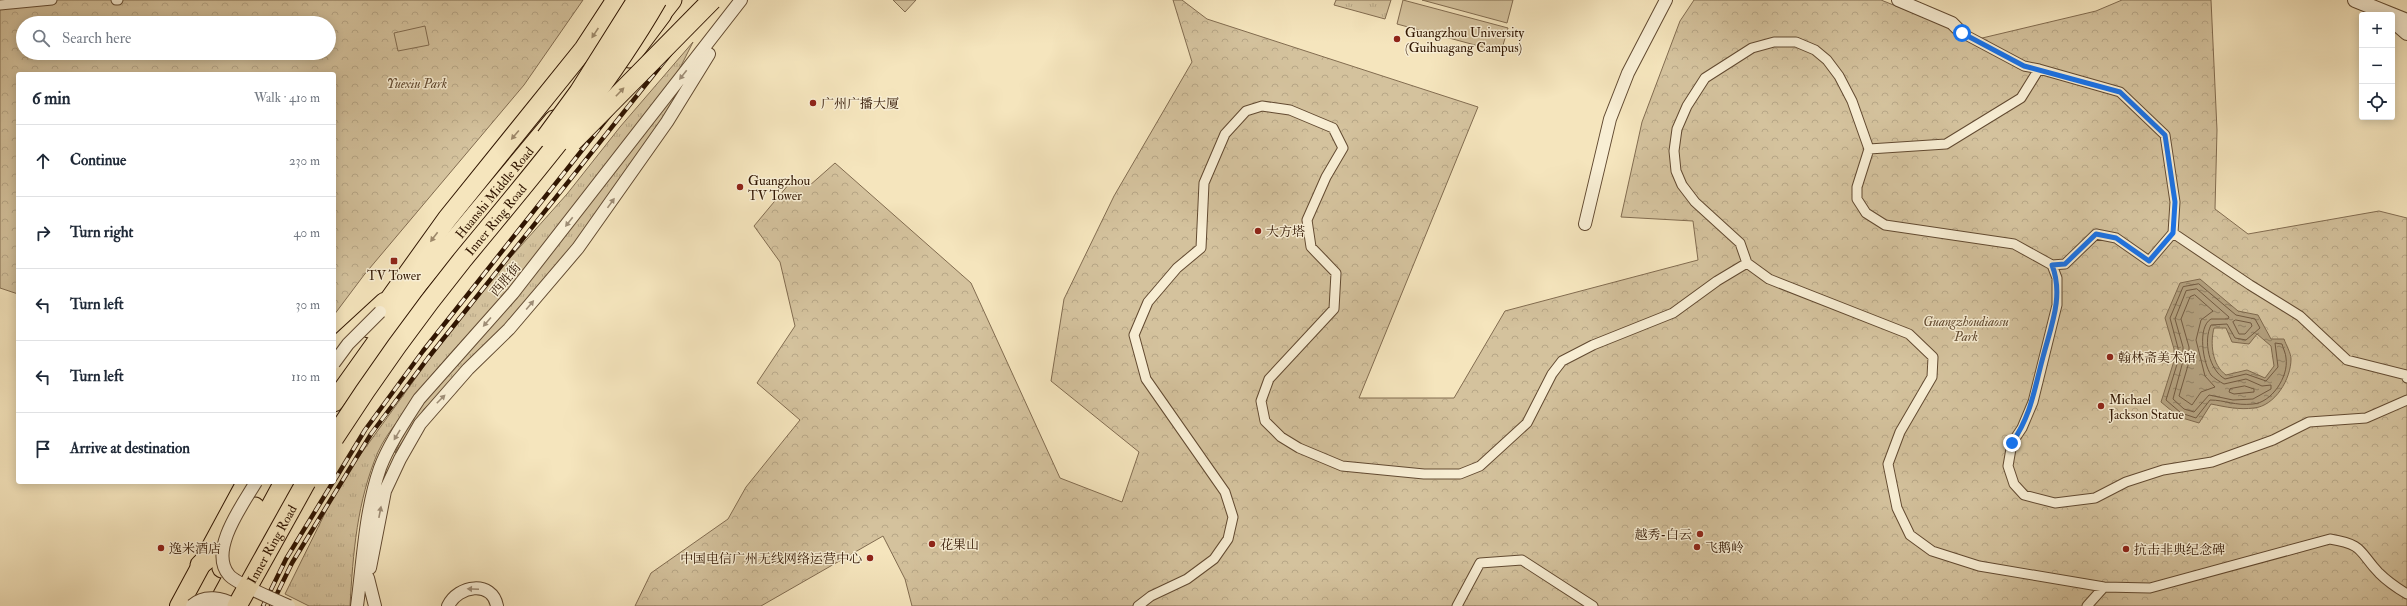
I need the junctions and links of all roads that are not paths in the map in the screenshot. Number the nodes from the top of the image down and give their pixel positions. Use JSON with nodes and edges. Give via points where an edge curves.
{"nodes":[{"id":1,"x":52,"y":0,"type":"edge"},
{"id":2,"x":616,"y":0,"type":"edge"},
{"id":3,"x":637,"y":0,"type":"edge"},
{"id":4,"x":647,"y":0,"type":"edge"},
{"id":5,"x":712,"y":0,"type":"edge"},
{"id":6,"x":742,"y":0,"type":"edge"},
{"id":7,"x":1666,"y":0,"type":"edge"},
{"id":8,"x":1898,"y":0,"type":"edge"},
{"id":9,"x":2355,"y":0,"type":"edge"},
{"id":10,"x":0,"y":5,"type":"edge"},
{"id":11,"x":663,"y":5,"type":"edge"},
{"id":12,"x":2381,"y":12,"type":"edge"},
{"id":13,"x":2395,"y":17,"type":"edge"},
{"id":14,"x":2407,"y":21,"type":"edge"},
{"id":15,"x":2395,"y":22,"type":"edge"},
{"id":16,"x":1962,"y":33,"type":"joint"},
{"id":17,"x":2407,"y":33,"type":"edge"},
{"id":18,"x":2038,"y":69,"type":"junction"},
{"id":19,"x":586,"y":82,"type":"junction"},
{"id":20,"x":543,"y":146,"type":"junction"},
{"id":21,"x":1869,"y":149,"type":"junction"},
{"id":22,"x":1585,"y":224,"type":"dead end"},
{"id":23,"x":487,"y":231,"type":"junction"},
{"id":24,"x":2173,"y":233,"type":"junction"},
{"id":25,"x":1747,"y":263,"type":"junction"},
{"id":26,"x":2052,"y":265,"type":"junction"},
{"id":27,"x":385,"y":304,"type":"junction"},
{"id":28,"x":336,"y":346,"type":"edge"},
{"id":29,"x":336,"y":360,"type":"edge"},
{"id":30,"x":336,"y":376,"type":"edge"},
{"id":31,"x":2407,"y":378,"type":"edge"},
{"id":32,"x":336,"y":399,"type":"edge"},
{"id":33,"x":2407,"y":400,"type":"edge"},
{"id":34,"x":336,"y":415,"type":"edge"},
{"id":35,"x":336,"y":429,"type":"edge"},
{"id":36,"x":336,"y":435,"type":"edge"},
{"id":37,"x":245,"y":484,"type":"edge"},
{"id":38,"x":255,"y":484,"type":"edge"},
{"id":39,"x":269,"y":484,"type":"edge"},
{"id":40,"x":283,"y":484,"type":"edge"},
{"id":41,"x":293,"y":484,"type":"edge"},
{"id":42,"x":302,"y":484,"type":"edge"},
{"id":43,"x":305,"y":484,"type":"edge"},
{"id":44,"x":240,"y":533,"type":"junction"},
{"id":45,"x":200,"y":565,"type":"junction"},
{"id":46,"x":368,"y":578,"type":"junction"},
{"id":47,"x":2104,"y":587,"type":"junction"},
{"id":48,"x":2407,"y":594,"type":"edge"},
{"id":49,"x":179,"y":606,"type":"edge"},
{"id":50,"x":193,"y":606,"type":"edge"},
{"id":51,"x":202,"y":606,"type":"edge"},
{"id":52,"x":217,"y":606,"type":"edge"},
{"id":53,"x":224,"y":606,"type":"edge"},
{"id":54,"x":231,"y":606,"type":"edge"},
{"id":55,"x":236,"y":606,"type":"edge"},
{"id":56,"x":289,"y":606,"type":"edge"},
{"id":57,"x":357,"y":606,"type":"edge"},
{"id":58,"x":364,"y":606,"type":"edge"},
{"id":59,"x":375,"y":606,"type":"edge"},
{"id":60,"x":448,"y":606,"type":"edge"},
{"id":61,"x":497,"y":606,"type":"edge"},
{"id":62,"x":1138,"y":606,"type":"edge"},
{"id":63,"x":1457,"y":606,"type":"edge"},
{"id":64,"x":1593,"y":606,"type":"edge"},
{"id":65,"x":2087,"y":606,"type":"edge"}],
"edges":[{"from":1,"to":10,"type":"street"},
{"from":2,"to":27,"type":"highway","name":"Huanshi Middle Road","one_way":true,"via":[[558,84],[465,196]]},
{"from":3,"to":34,"type":"highway","name":"Inner Ring Road","bridge":true,"via":[[558,123],[412,308]]},
{"from":4,"to":19,"type":"highway"},
{"from":23,"to":5,"type":"highway","one_way":true,"bridge":true},
{"from":46,"to":6,"type":"street","name":"西胜街","one_way":true,"via":[[385,491],[420,424],[468,369],[509,329],[578,248],[667,122]]},
{"from":6,"to":57,"type":"street","name":"西胜街","one_way":true,"via":[[518,286],[419,399],[388,451],[375,487]]},
{"from":7,"to":22,"type":"street","via":[[1628,73],[1610,119]]},
{"from":8,"to":16,"type":"street","via":[[1952,23]]},
{"from":9,"to":12,"type":"street"},
{"from":11,"to":19,"type":"highway","name":"Huanshi Middle Road","via":[[630,50]]},
{"from":11,"to":20,"type":"highway","via":[[603,91]]},
{"from":11,"to":23,"type":"highway","name":"Inner Ring Road","bridge":true,"via":[[547,158]]},
{"from":13,"to":14,"type":"street"},
{"from":15,"to":17,"type":"street"},
{"from":16,"to":18,"type":"street","via":[[2024,66]]},
{"from":18,"to":21,"type":"street","via":[[2021,98],[1946,144]]},
{"from":18,"to":24,"type":"street","via":[[2120,92],[2165,135],[2175,202]]},
{"from":19,"to":20,"type":"highway","name":"Huanshi Middle Road"},
{"from":20,"to":32,"type":"highway","name":"Huanshi Middle Road","via":[[418,284]]},
{"from":20,"to":35,"type":"highway","via":[[452,264]]},
{"from":21,"to":25,"type":"street","via":[[1852,101],[1839,76],[1827,60],[1815,50],[1796,42],[1774,42],[1752,48],[1705,78],[1687,106],[1677,129],[1674,151],[1676,171],[1694,202],[1740,242]]},
{"from":21,"to":26,"type":"street","via":[[1857,187],[1857,199],[1866,213],[1886,225],[2014,244]]},
{"from":23,"to":36,"type":"highway","name":"Inner Ring Road","bridge":true,"via":[[412,324]]},
{"from":24,"to":26,"type":"street","via":[[2149,261],[2116,238],[2096,234],[2065,264]]},
{"from":24,"to":31,"type":"street","via":[[2300,316],[2347,360],[2406,375]]},
{"from":25,"to":47,"type":"street","via":[[1769,279],[1909,334],[1933,357],[1932,377],[1900,432],[1888,464],[1897,508],[1910,535],[1932,551],[1979,566]]},
{"from":25,"to":62,"type":"street","via":[[1673,313],[1592,345],[1562,361],[1552,374],[1526,423],[1480,466],[1460,474],[1424,474],[1342,466],[1299,448],[1281,437],[1265,421],[1260,401],[1269,379],[1334,309],[1336,273],[1311,247],[1307,220],[1326,177],[1344,148],[1333,128],[1290,110],[1262,106],[1246,111],[1225,134],[1204,183],[1201,248],[1176,268],[1148,302],[1134,335],[1146,379],[1225,492],[1233,517],[1228,539],[1214,559],[1187,579],[1151,596]]},
{"from":26,"to":33,"type":"street","via":[[2057,278],[2057,306],[2033,402],[2022,428],[2012,443],[2008,466],[2014,484],[2024,495],[2055,503],[2095,498],[2126,482],[2163,470],[2212,462],[2273,440],[2309,422],[2366,418]]},
{"from":27,"to":28,"type":"main road","via":[[360,322]]},
{"from":27,"to":29,"type":"street","bridge":true},
{"from":27,"to":30,"type":"highway","name":"Huanshi Middle Road"},
{"from":37,"to":45,"type":"main road"},
{"from":38,"to":56,"type":"street","bridge":true,"via":[[228,531],[222,559],[229,576]]},
{"from":39,"to":44,"type":"highway"},
{"from":40,"to":52,"type":"highway"},
{"from":41,"to":53,"type":"highway","name":"Inner Ring Road","bridge":true},
{"from":42,"to":54,"type":"highway"},
{"from":43,"to":55,"type":"highway","name":"Inner Ring Road","bridge":true},
{"from":44,"to":45,"type":"highway"},
{"from":44,"to":51,"type":"highway"},
{"from":45,"to":49,"type":"main road"},
{"from":46,"to":58,"type":"street","name":"西胜街"},
{"from":46,"to":59,"type":"street"},
{"from":47,"to":48,"type":"street","via":[[2156,587],[2330,539],[2346,541],[2362,550],[2379,573]]},
{"from":47,"to":65,"type":"street"},
{"from":50,"to":55,"type":"street","bridge":true,"via":[[202,601],[216,599]]},
{"from":61,"to":60,"type":"street","one_way":true,"via":[[495,599],[484,590],[470,588],[462,590]]},
{"from":63,"to":64,"type":"street","via":[[1480,563],[1522,560]]}]}
